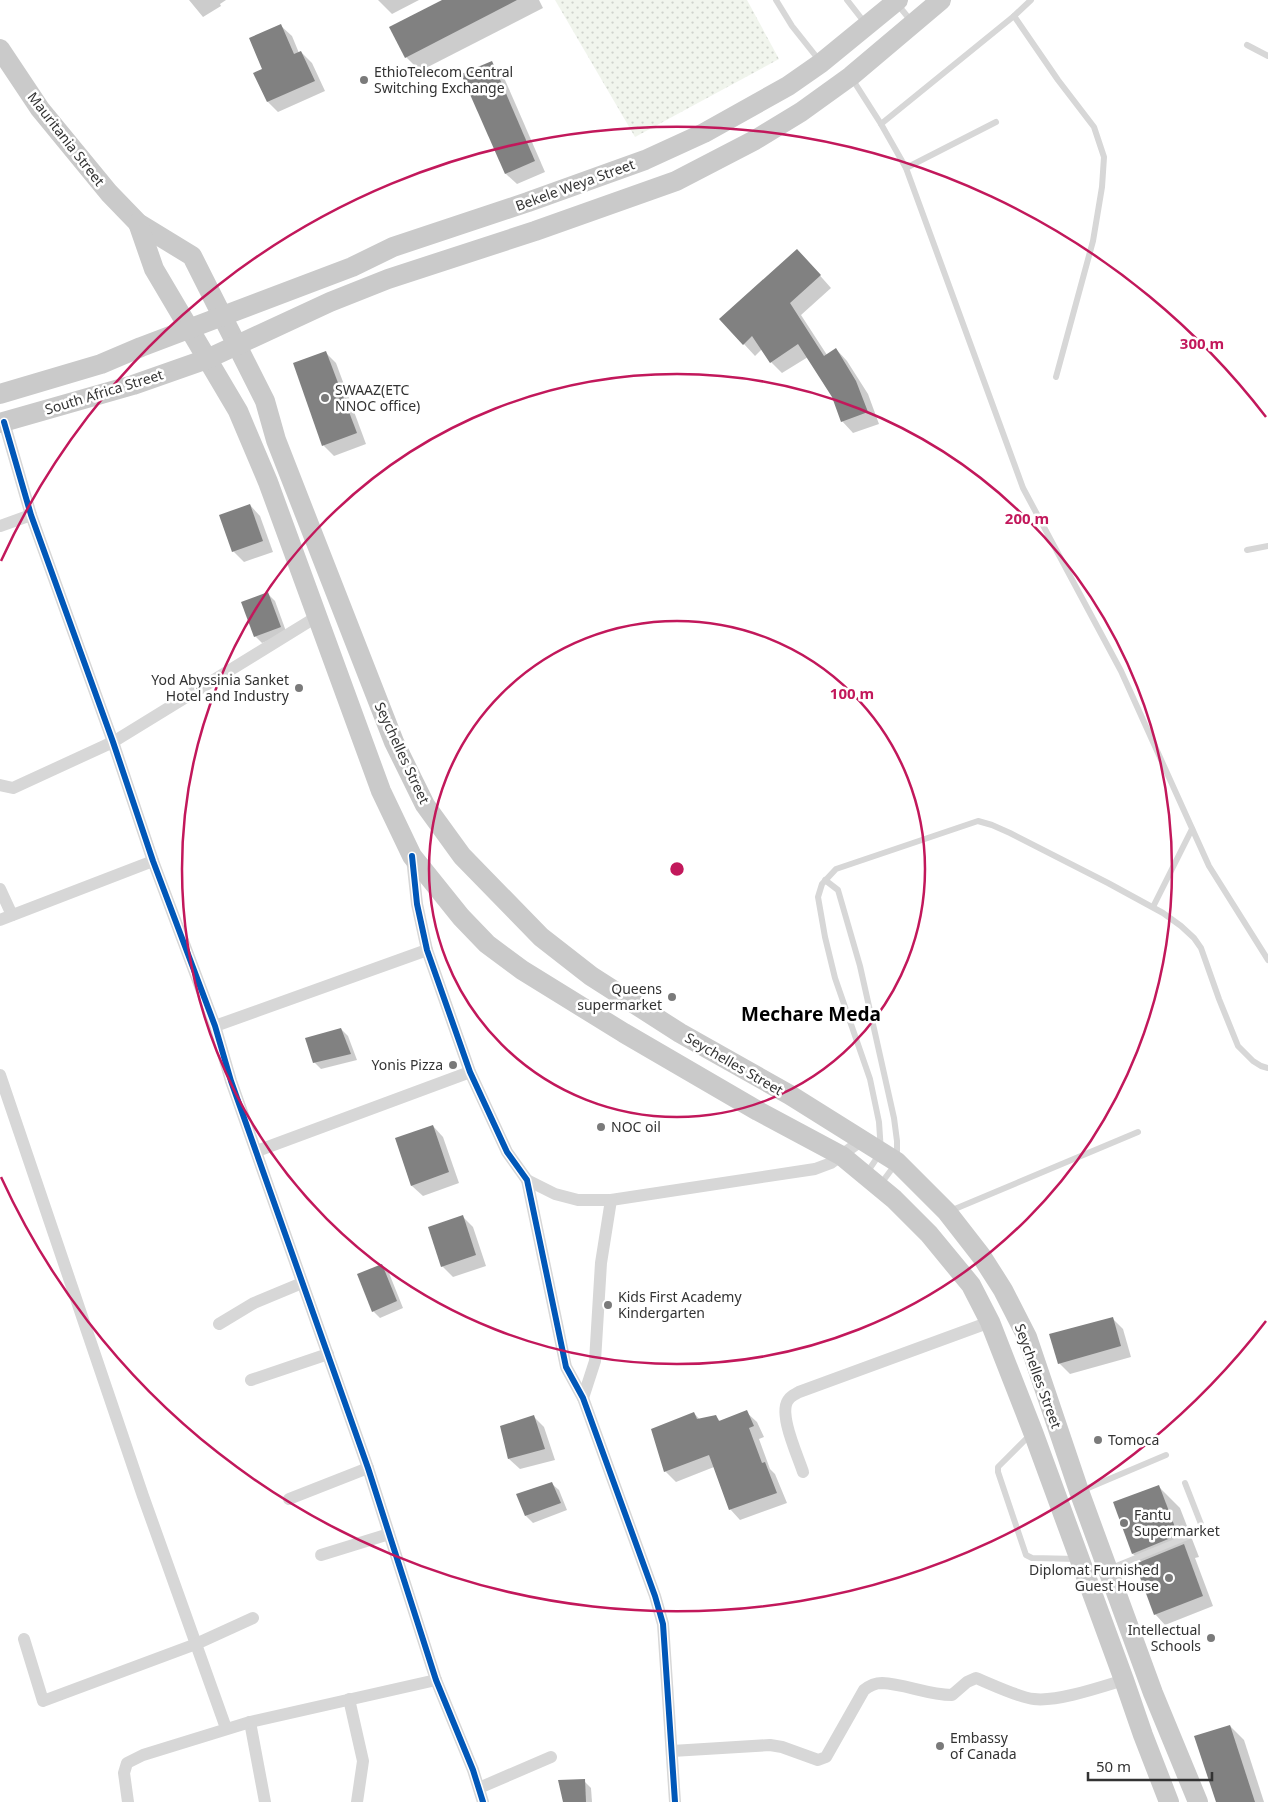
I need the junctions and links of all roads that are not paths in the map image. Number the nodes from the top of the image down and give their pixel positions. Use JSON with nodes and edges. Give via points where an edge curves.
{"nodes":[{"id":1,"x":776,"y":0,"type":"edge"},
{"id":2,"x":848,"y":0,"type":"edge"},
{"id":3,"x":941,"y":0,"type":"edge"},
{"id":4,"x":1031,"y":0,"type":"edge"},
{"id":5,"x":896,"y":1,"type":"edge"},
{"id":6,"x":1014,"y":16,"type":"junction"},
{"id":7,"x":913,"y":23,"type":"junction"},
{"id":8,"x":867,"y":25,"type":"junction"},
{"id":9,"x":1247,"y":45,"type":"dead end"},
{"id":10,"x":0,"y":49,"type":"edge"},
{"id":11,"x":1268,"y":56,"type":"edge"},
{"id":12,"x":821,"y":63,"type":"junction"},
{"id":13,"x":851,"y":76,"type":"junction"},
{"id":14,"x":996,"y":122,"type":"dead end"},
{"id":15,"x":881,"y":124,"type":"junction"},
{"id":16,"x":906,"y":168,"type":"junction"},
{"id":17,"x":138,"y":223,"type":"junction"},
{"id":18,"x":223,"y":316,"type":"junction"},
{"id":19,"x":190,"y":329,"type":"junction"},
{"id":20,"x":238,"y":345,"type":"junction"},
{"id":21,"x":208,"y":359,"type":"junction"},
{"id":22,"x":1056,"y":377,"type":"dead end"},
{"id":23,"x":0,"y":394,"type":"edge"},
{"id":24,"x":2,"y":422,"type":"edge"},
{"id":25,"x":31,"y":515,"type":"junction"},
{"id":26,"x":0,"y":526,"type":"edge"},
{"id":27,"x":1268,"y":546,"type":"edge"},
{"id":28,"x":1247,"y":550,"type":"dead end"},
{"id":29,"x":318,"y":616,"type":"junction"},
{"id":30,"x":113,"y":742,"type":"junction"},
{"id":31,"x":0,"y":785,"type":"edge"},
{"id":32,"x":1192,"y":829,"type":"junction"},
{"id":33,"x":412,"y":856,"type":"junction"},
{"id":34,"x":153,"y":861,"type":"junction"},
{"id":35,"x":825,"y":880,"type":"junction"},
{"id":36,"x":0,"y":889,"type":"edge"},
{"id":37,"x":1153,"y":907,"type":"junction"},
{"id":38,"x":6,"y":918,"type":"edge"},
{"id":39,"x":427,"y":950,"type":"junction"},
{"id":40,"x":1268,"y":960,"type":"edge"},
{"id":41,"x":215,"y":1026,"type":"junction"},
{"id":42,"x":1268,"y":1068,"type":"edge"},
{"id":43,"x":470,"y":1072,"type":"junction"},
{"id":44,"x":0,"y":1075,"type":"edge"},
{"id":45,"x":1138,"y":1132,"type":"dead end"},
{"id":46,"x":862,"y":1140,"type":"junction"},
{"id":47,"x":257,"y":1151,"type":"junction"},
{"id":48,"x":842,"y":1156,"type":"junction"},
{"id":49,"x":889,"y":1157,"type":"junction"},
{"id":50,"x":527,"y":1180,"type":"junction"},
{"id":51,"x":872,"y":1181,"type":"junction"},
{"id":52,"x":611,"y":1200,"type":"junction"},
{"id":53,"x":947,"y":1212,"type":"junction"},
{"id":54,"x":302,"y":1282,"type":"junction"},
{"id":55,"x":990,"y":1322,"type":"junction"},
{"id":56,"x":219,"y":1324,"type":"dead end"},
{"id":57,"x":328,"y":1354,"type":"junction"},
{"id":58,"x":251,"y":1380,"type":"dead end"},
{"id":59,"x":583,"y":1398,"type":"junction"},
{"id":60,"x":1033,"y":1432,"type":"junction"},
{"id":61,"x":1166,"y":1455,"type":"dead end"},
{"id":62,"x":368,"y":1468,"type":"junction"},
{"id":63,"x":803,"y":1472,"type":"dead end"},
{"id":64,"x":1185,"y":1483,"type":"dead end"},
{"id":65,"x":1079,"y":1491,"type":"junction"},
{"id":66,"x":289,"y":1499,"type":"dead end"},
{"id":67,"x":390,"y":1534,"type":"junction"},
{"id":68,"x":321,"y":1555,"type":"dead end"},
{"id":69,"x":1079,"y":1559,"type":"junction"},
{"id":70,"x":1108,"y":1570,"type":"junction"},
{"id":71,"x":253,"y":1618,"type":"dead end"},
{"id":72,"x":24,"y":1639,"type":"dead end"},
{"id":73,"x":196,"y":1644,"type":"junction"},
{"id":74,"x":436,"y":1680,"type":"junction"},
{"id":75,"x":1124,"y":1680,"type":"junction"},
{"id":76,"x":349,"y":1700,"type":"junction"},
{"id":77,"x":250,"y":1722,"type":"junction"},
{"id":78,"x":226,"y":1728,"type":"junction"},
{"id":79,"x":672,"y":1752,"type":"junction"},
{"id":80,"x":551,"y":1757,"type":"dead end"},
{"id":81,"x":479,"y":1788,"type":"junction"},
{"id":82,"x":128,"y":1802,"type":"edge"},
{"id":83,"x":265,"y":1802,"type":"edge"},
{"id":84,"x":357,"y":1802,"type":"edge"},
{"id":85,"x":483,"y":1802,"type":"edge"},
{"id":86,"x":676,"y":1802,"type":"edge"},
{"id":87,"x":1169,"y":1802,"type":"edge"},
{"id":88,"x":1198,"y":1802,"type":"edge"}],
"edges":[{"from":1,"to":12,"type":"lane"},
{"from":2,"to":8,"type":"lane"},
{"from":3,"to":7,"type":"main road","name":"South Africa Street"},
{"from":4,"to":6,"type":"lane"},
{"from":5,"to":7,"type":"lane"},
{"from":5,"to":8,"type":"main road","name":"Bekele Weya Street"},
{"from":6,"to":15,"type":"lane"},
{"from":6,"to":22,"type":"lane","via":[[1094,127],[1104,156],[1093,242]]},
{"from":7,"to":13,"type":"main road","name":"South Africa Street"},
{"from":8,"to":12,"type":"main road","name":"Bekele Weya Street"},
{"from":9,"to":11,"type":"lane"},
{"from":10,"to":17,"type":"main road","name":"Mauritania Street","via":[[40,109]]},
{"from":12,"to":18,"type":"main road","name":"Bekele Weya Street","via":[[739,114],[645,160],[394,247]]},
{"from":13,"to":15,"type":"lane"},
{"from":13,"to":20,"type":"main road","name":"South Africa Street","via":[[802,112],[676,181],[535,232],[388,279]]},
{"from":14,"to":16,"type":"lane"},
{"from":15,"to":16,"type":"lane"},
{"from":16,"to":32,"type":"lane","via":[[1023,488],[1121,671]]},
{"from":17,"to":18,"type":"main road","name":"Mauritania Street","via":[[192,256]]},
{"from":17,"to":19,"type":"main road","name":"Mauritania Street","via":[[154,269]]},
{"from":18,"to":19,"type":"main road","name":"Bekele Weya Street"},
{"from":18,"to":20,"type":"main road","name":"Seychelles Street"},
{"from":19,"to":21,"type":"main road","name":"Mauritania Street"},
{"from":19,"to":23,"type":"main road","name":"South Africa Street","via":[[101,364]]},
{"from":20,"to":21,"type":"main road","name":"South Africa Street"},
{"from":20,"to":46,"type":"main road","name":"Seychelles Street","via":[[265,401],[276,440],[394,742],[425,805],[462,856],[541,938],[591,976],[680,1033],[748,1070]]},
{"from":21,"to":24,"type":"main road","name":"South Africa Street","via":[[133,385]]},
{"from":21,"to":29,"type":"main road","name":"Seychelles Street","via":[[238,411]]},
{"from":24,"to":25,"type":"street"},
{"from":25,"to":26,"type":"street"},
{"from":25,"to":30,"type":"street"},
{"from":27,"to":28,"type":"lane"},
{"from":29,"to":30,"type":"street"},
{"from":29,"to":33,"type":"main road","name":"Seychelles Street","via":[[381,791]]},
{"from":30,"to":31,"type":"street","via":[[13,788]]},
{"from":30,"to":34,"type":"street"},
{"from":32,"to":37,"type":"lane"},
{"from":32,"to":40,"type":"lane","via":[[1209,866]]},
{"from":33,"to":39,"type":"street","via":[[417,904]]},
{"from":33,"to":48,"type":"main road","name":"Seychelles Street","via":[[487,944],[522,970],[758,1111]]},
{"from":34,"to":38,"type":"street"},
{"from":34,"to":41,"type":"street"},
{"from":35,"to":37,"type":"lane","via":[[836,869],[978,821],[1010,833]]},
{"from":35,"to":49,"type":"lane","via":[[818,897],[825,937],[835,978],[870,1079]]},
{"from":35,"to":49,"type":"lane","via":[[838,890],[860,966],[894,1118],[897,1141]]},
{"from":36,"to":38,"type":"street"},
{"from":37,"to":42,"type":"lane","via":[[1181,926],[1202,948],[1238,1046],[1261,1066]]},
{"from":39,"to":41,"type":"street"},
{"from":39,"to":43,"type":"street"},
{"from":41,"to":47,"type":"street"},
{"from":43,"to":47,"type":"street"},
{"from":43,"to":50,"type":"street","via":[[507,1152]]},
{"from":44,"to":73,"type":"street","via":[[142,1496]]},
{"from":45,"to":53,"type":"lane"},
{"from":46,"to":48,"type":"street"},
{"from":46,"to":49,"type":"main road","name":"Seychelles Street"},
{"from":47,"to":54,"type":"street"},
{"from":48,"to":51,"type":"main road","name":"Seychelles Street"},
{"from":48,"to":52,"type":"street","via":[[815,1169]]},
{"from":49,"to":51,"type":"lane"},
{"from":49,"to":51,"type":"lane"},
{"from":49,"to":53,"type":"main road","name":"Seychelles Street"},
{"from":50,"to":52,"type":"street","via":[[555,1194],[578,1200]]},
{"from":50,"to":59,"type":"street","via":[[566,1367]]},
{"from":51,"to":55,"type":"main road","name":"Seychelles Street","via":[[929,1234],[965,1277]]},
{"from":52,"to":59,"type":"street","via":[[601,1263],[595,1361]]},
{"from":53,"to":65,"type":"main road","name":"Seychelles Street","via":[[993,1274],[1027,1337]]},
{"from":54,"to":56,"type":"street","via":[[254,1302]]},
{"from":54,"to":57,"type":"street"},
{"from":55,"to":60,"type":"main road","name":"Seychelles Street"},
{"from":55,"to":63,"type":"street","via":[[789,1398],[785,1419]]},
{"from":57,"to":58,"type":"street"},
{"from":57,"to":62,"type":"street"},
{"from":59,"to":79,"type":"street","via":[[663,1624]]},
{"from":60,"to":69,"type":"main road","name":"Seychelles Street"},
{"from":60,"to":69,"type":"lane","via":[[998,1467],[1026,1555],[1032,1558]]},
{"from":61,"to":65,"type":"lane"},
{"from":62,"to":66,"type":"street"},
{"from":62,"to":67,"type":"street"},
{"from":64,"to":70,"type":"lane","via":[[1201,1530]]},
{"from":65,"to":70,"type":"main road","name":"Seychelles Street"},
{"from":67,"to":68,"type":"street"},
{"from":67,"to":74,"type":"street"},
{"from":69,"to":75,"type":"main road","name":"Seychelles Street"},
{"from":70,"to":88,"type":"main road","name":"Seychelles Street","via":[[1153,1693]]},
{"from":71,"to":73,"type":"street"},
{"from":72,"to":73,"type":"street","via":[[43,1701]]},
{"from":73,"to":78,"type":"street"},
{"from":74,"to":76,"type":"street"},
{"from":74,"to":81,"type":"street"},
{"from":75,"to":79,"type":"street","via":[[1042,1700],[976,1678],[952,1695],[881,1683],[864,1690],[826,1757],[818,1760],[770,1746]]},
{"from":75,"to":87,"type":"main road","name":"Seychelles Street"},
{"from":76,"to":77,"type":"street"},
{"from":76,"to":84,"type":"street","via":[[363,1761]]},
{"from":77,"to":78,"type":"street"},
{"from":77,"to":83,"type":"street"},
{"from":78,"to":82,"type":"street","via":[[127,1763],[124,1773]]},
{"from":79,"to":86,"type":"street"},
{"from":80,"to":81,"type":"street"},
{"from":81,"to":85,"type":"street"}]}
